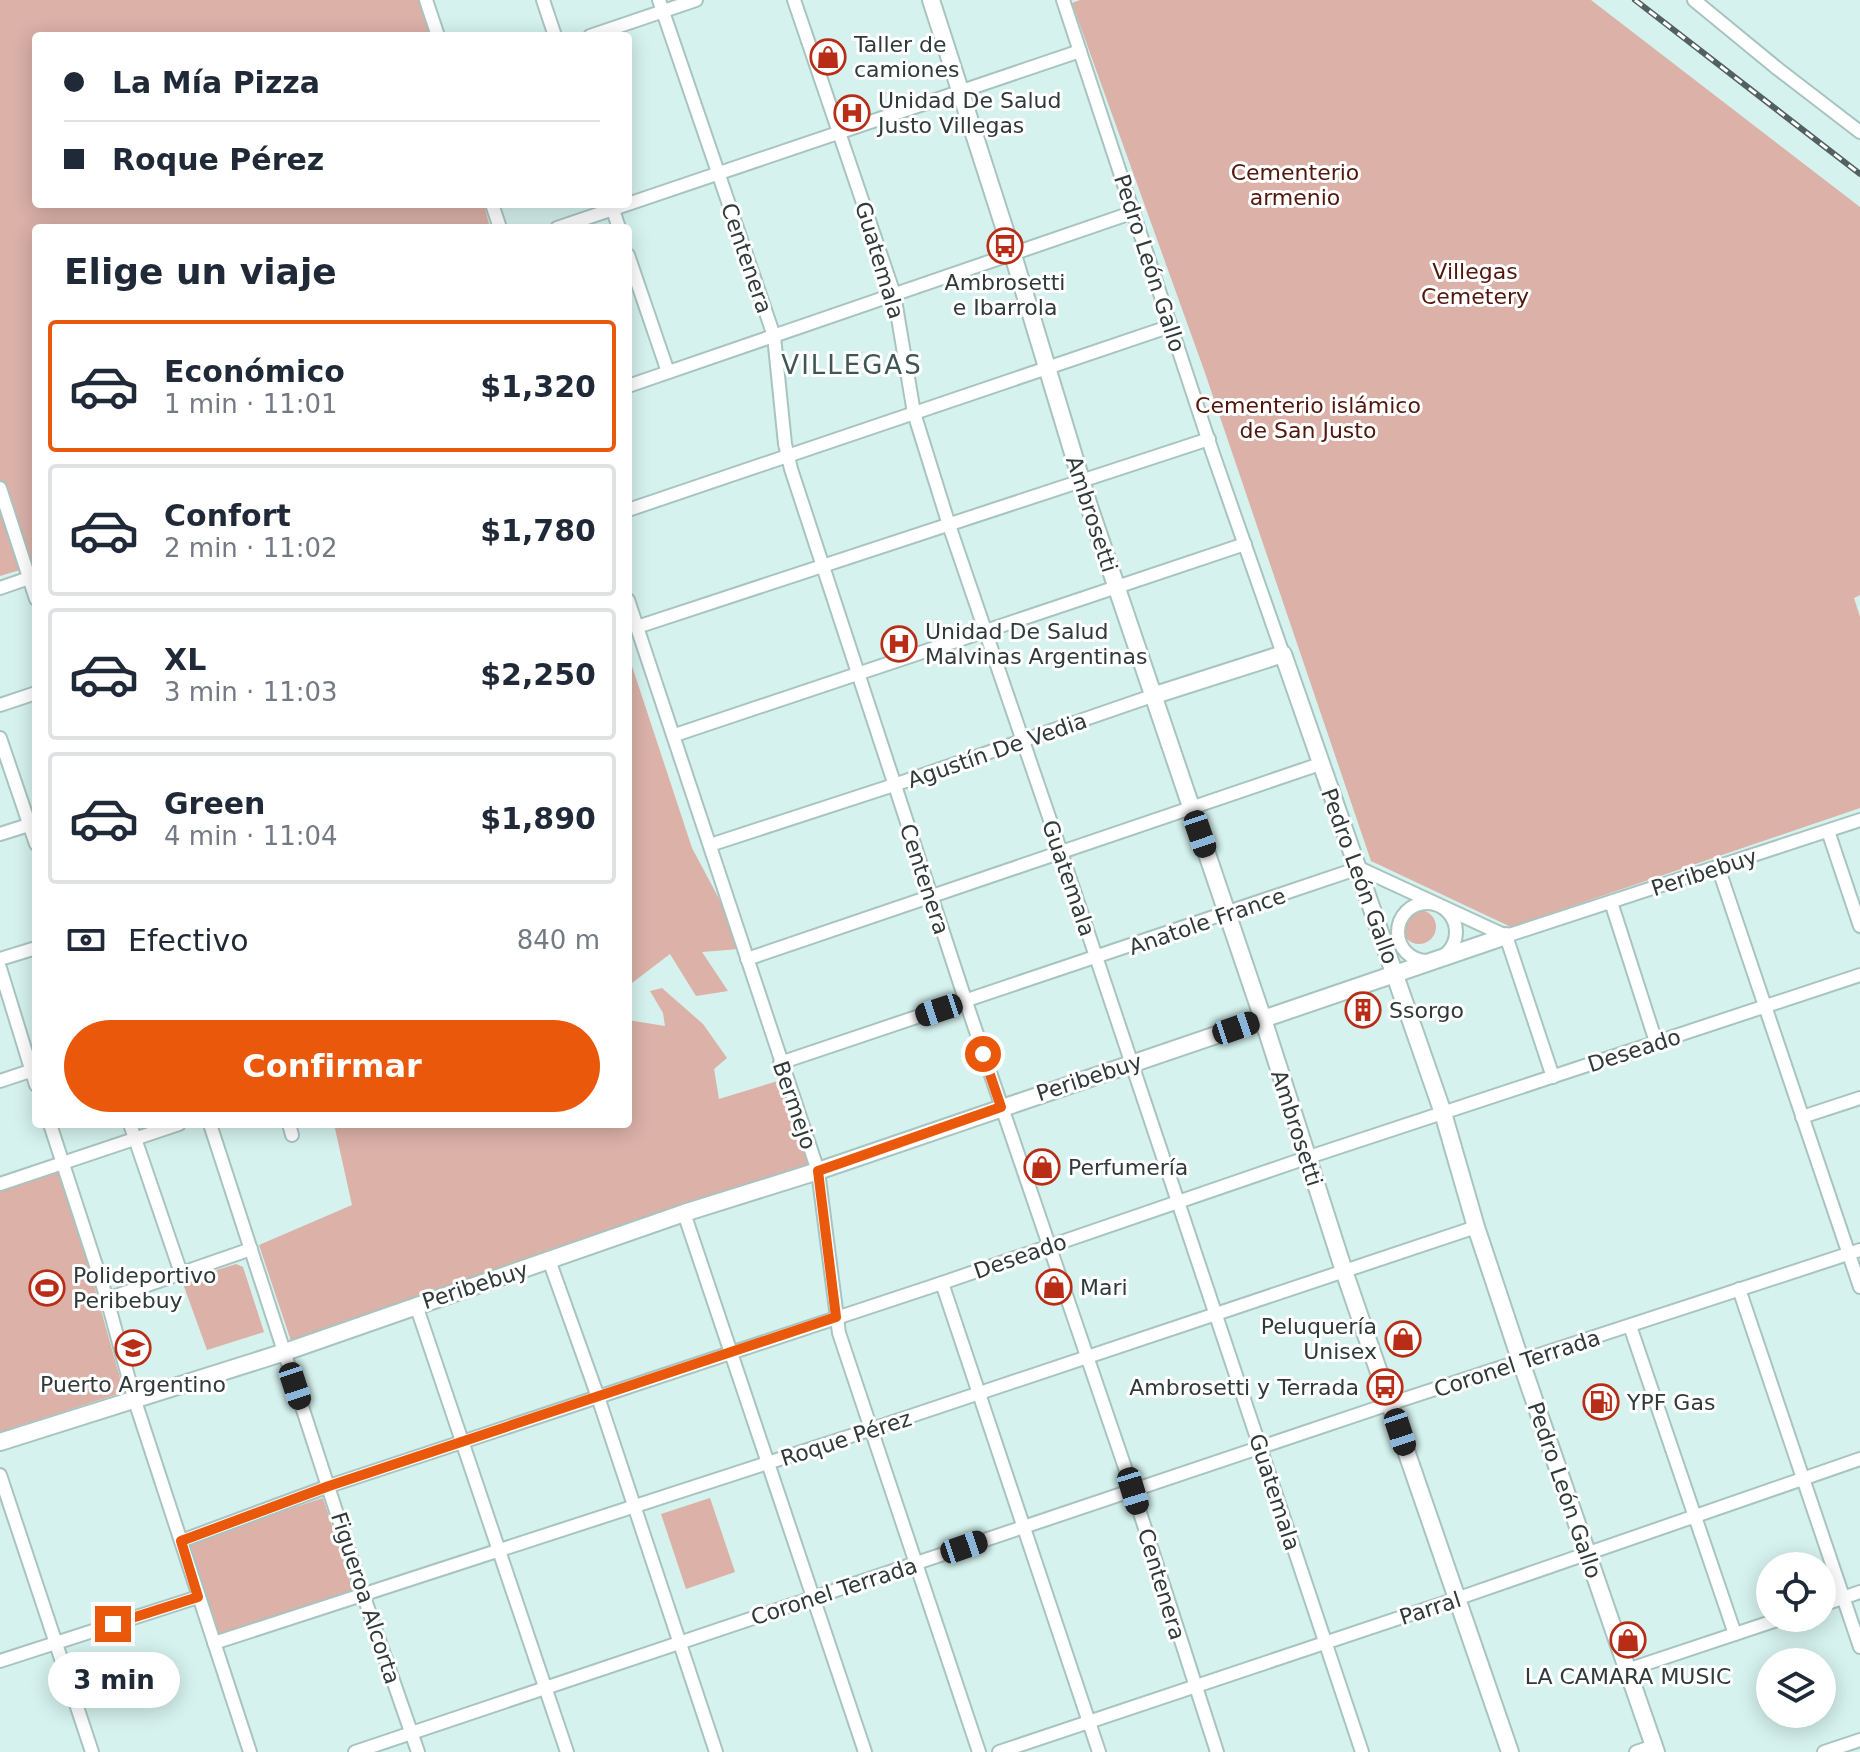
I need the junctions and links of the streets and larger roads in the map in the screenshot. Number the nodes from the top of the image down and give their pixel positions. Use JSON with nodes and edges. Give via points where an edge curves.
{"nodes":[{"id":1,"x":426,"y":0,"type":"edge"},
{"id":2,"x":543,"y":0,"type":"edge"},
{"id":3,"x":696,"y":0,"type":"edge"},
{"id":4,"x":794,"y":0,"type":"edge"},
{"id":5,"x":931,"y":0,"type":"edge"},
{"id":6,"x":1063,"y":0,"type":"edge"},
{"id":7,"x":1697,"y":1,"type":"edge"},
{"id":8,"x":660,"y":6,"type":"edge"},
{"id":9,"x":437,"y":32,"type":"edge"},
{"id":10,"x":554,"y":32,"type":"edge"},
{"id":11,"x":599,"y":32,"type":"edge"},
{"id":12,"x":1080,"y":51,"type":"junction"},
{"id":13,"x":960,"y":91,"type":"junction"},
{"id":14,"x":1860,"y":132,"type":"edge"},
{"id":15,"x":839,"y":133,"type":"junction"},
{"id":16,"x":718,"y":174,"type":"junction"},
{"id":17,"x":632,"y":201,"type":"edge"},
{"id":18,"x":609,"y":208,"type":"edge"},
{"id":19,"x":1134,"y":212,"type":"junction"},
{"id":20,"x":567,"y":224,"type":"edge"},
{"id":21,"x":1013,"y":255,"type":"junction"},
{"id":22,"x":632,"y":267,"type":"edge"},
{"id":23,"x":894,"y":294,"type":"junction"},
{"id":24,"x":1171,"y":326,"type":"junction"},
{"id":25,"x":774,"y":336,"type":"junction"},
{"id":26,"x":1047,"y":367,"type":"junction"},
{"id":27,"x":668,"y":372,"type":"junction"},
{"id":28,"x":632,"y":385,"type":"edge"},
{"id":29,"x":914,"y":413,"type":"junction"},
{"id":30,"x":1209,"y":439,"type":"junction"},
{"id":31,"x":787,"y":456,"type":"junction"},
{"id":32,"x":1081,"y":481,"type":"junction"},
{"id":33,"x":0,"y":488,"type":"edge"},
{"id":34,"x":632,"y":509,"type":"edge"},
{"id":35,"x":949,"y":525,"type":"junction"},
{"id":36,"x":1245,"y":544,"type":"junction"},
{"id":37,"x":823,"y":567,"type":"junction"},
{"id":38,"x":29,"y":578,"type":"junction"},
{"id":39,"x":32,"y":587,"type":"edge"},
{"id":40,"x":1115,"y":587,"type":"junction"},
{"id":41,"x":0,"y":588,"type":"edge"},
{"id":42,"x":632,"y":612,"type":"edge"},
{"id":43,"x":637,"y":627,"type":"junction"},
{"id":44,"x":986,"y":631,"type":"junction"},
{"id":45,"x":1283,"y":654,"type":"junction"},
{"id":46,"x":858,"y":674,"type":"junction"},
{"id":47,"x":32,"y":694,"type":"edge"},
{"id":48,"x":1152,"y":696,"type":"junction"},
{"id":49,"x":0,"y":705,"type":"edge"},
{"id":50,"x":675,"y":735,"type":"junction"},
{"id":51,"x":0,"y":738,"type":"edge"},
{"id":52,"x":1022,"y":741,"type":"junction"},
{"id":53,"x":1320,"y":764,"type":"junction"},
{"id":54,"x":894,"y":785,"type":"junction"},
{"id":55,"x":1191,"y":808,"type":"junction"},
{"id":56,"x":1860,"y":820,"type":"edge"},
{"id":57,"x":32,"y":821,"type":"edge"},
{"id":58,"x":32,"y":824,"type":"edge"},
{"id":59,"x":1828,"y":831,"type":"junction"},
{"id":60,"x":0,"y":834,"type":"edge"},
{"id":61,"x":710,"y":845,"type":"junction"},
{"id":62,"x":1061,"y":852,"type":"junction"},
{"id":63,"x":1718,"y":867,"type":"junction"},
{"id":64,"x":1359,"y":868,"type":"junction"},
{"id":65,"x":931,"y":895,"type":"junction"},
{"id":66,"x":1611,"y":902,"type":"junction"},
{"id":67,"x":1440,"y":906,"type":"junction"},
{"id":68,"x":1226,"y":914,"type":"junction"},
{"id":69,"x":1860,"y":926,"type":"edge"},
{"id":70,"x":1506,"y":936,"type":"junction"},
{"id":71,"x":32,"y":949,"type":"edge"},
{"id":72,"x":1097,"y":958,"type":"junction"},
{"id":73,"x":0,"y":959,"type":"edge"},
{"id":74,"x":747,"y":959,"type":"junction"},
{"id":75,"x":1431,"y":961,"type":"junction"},
{"id":76,"x":0,"y":968,"type":"edge"},
{"id":77,"x":1395,"y":974,"type":"junction"},
{"id":78,"x":1860,"y":975,"type":"edge"},
{"id":79,"x":966,"y":1002,"type":"junction"},
{"id":80,"x":1765,"y":1006,"type":"junction"},
{"id":81,"x":1263,"y":1019,"type":"junction"},
{"id":82,"x":1656,"y":1042,"type":"junction"},
{"id":83,"x":780,"y":1063,"type":"junction"},
{"id":84,"x":32,"y":1064,"type":"edge"},
{"id":85,"x":1131,"y":1064,"type":"junction"},
{"id":86,"x":32,"y":1071,"type":"edge"},
{"id":87,"x":1553,"y":1077,"type":"junction"},
{"id":88,"x":0,"y":1081,"type":"edge"},
{"id":89,"x":1860,"y":1098,"type":"edge"},
{"id":90,"x":1001,"y":1107,"type":"junction"},
{"id":91,"x":1443,"y":1113,"type":"junction"},
{"id":92,"x":1802,"y":1117,"type":"junction"},
{"id":93,"x":51,"y":1128,"type":"edge"},
{"id":94,"x":131,"y":1128,"type":"edge"},
{"id":95,"x":167,"y":1128,"type":"edge"},
{"id":96,"x":211,"y":1128,"type":"edge"},
{"id":97,"x":135,"y":1139,"type":"junction"},
{"id":98,"x":1306,"y":1158,"type":"junction"},
{"id":99,"x":64,"y":1162,"type":"junction"},
{"id":100,"x":818,"y":1171,"type":"junction"},
{"id":101,"x":0,"y":1184,"type":"edge"},
{"id":102,"x":1177,"y":1201,"type":"junction"},
{"id":103,"x":684,"y":1213,"type":"junction"},
{"id":104,"x":1476,"y":1227,"type":"junction"},
{"id":105,"x":1049,"y":1245,"type":"junction"},
{"id":106,"x":251,"y":1249,"type":"junction"},
{"id":107,"x":1854,"y":1252,"type":"edge"},
{"id":108,"x":549,"y":1260,"type":"junction"},
{"id":109,"x":1344,"y":1271,"type":"junction"},
{"id":110,"x":181,"y":1273,"type":"junction"},
{"id":111,"x":942,"y":1283,"type":"junction"},
{"id":112,"x":1860,"y":1287,"type":"edge"},
{"id":113,"x":1739,"y":1289,"type":"junction"},
{"id":114,"x":107,"y":1299,"type":"junction"},
{"id":115,"x":416,"y":1305,"type":"junction"},
{"id":116,"x":1215,"y":1313,"type":"junction"},
{"id":117,"x":836,"y":1317,"type":"junction"},
{"id":118,"x":1630,"y":1326,"type":"junction"},
{"id":119,"x":285,"y":1352,"type":"junction"},
{"id":120,"x":730,"y":1353,"type":"junction"},
{"id":121,"x":1087,"y":1356,"type":"junction"},
{"id":122,"x":1521,"y":1362,"type":"junction"},
{"id":123,"x":979,"y":1393,"type":"junction"},
{"id":124,"x":598,"y":1397,"type":"junction"},
{"id":125,"x":134,"y":1398,"type":"junction"},
{"id":126,"x":1391,"y":1404,"type":"junction"},
{"id":127,"x":872,"y":1429,"type":"junction"},
{"id":128,"x":0,"y":1442,"type":"edge"},
{"id":129,"x":464,"y":1443,"type":"junction"},
{"id":130,"x":1261,"y":1447,"type":"junction"},
{"id":131,"x":1860,"y":1459,"type":"edge"},
{"id":132,"x":767,"y":1463,"type":"junction"},
{"id":133,"x":0,"y":1475,"type":"edge"},
{"id":134,"x":1804,"y":1478,"type":"junction"},
{"id":135,"x":329,"y":1486,"type":"junction"},
{"id":136,"x":1133,"y":1491,"type":"junction"},
{"id":137,"x":634,"y":1506,"type":"junction"},
{"id":138,"x":1694,"y":1516,"type":"junction"},
{"id":139,"x":1022,"y":1527,"type":"junction"},
{"id":140,"x":181,"y":1541,"type":"junction"},
{"id":141,"x":499,"y":1550,"type":"junction"},
{"id":142,"x":1586,"y":1554,"type":"junction"},
{"id":143,"x":917,"y":1564,"type":"junction"},
{"id":144,"x":1860,"y":1592,"type":"edge"},
{"id":145,"x":363,"y":1594,"type":"junction"},
{"id":146,"x":198,"y":1597,"type":"junction"},
{"id":147,"x":813,"y":1598,"type":"junction"},
{"id":148,"x":1844,"y":1598,"type":"junction"},
{"id":149,"x":1456,"y":1599,"type":"junction"},
{"id":150,"x":1836,"y":1601,"type":"edge"},
{"id":151,"x":1756,"y":1627,"type":"edge"},
{"id":152,"x":1735,"y":1634,"type":"junction"},
{"id":153,"x":57,"y":1643,"type":"junction"},
{"id":154,"x":214,"y":1643,"type":"junction"},
{"id":155,"x":1324,"y":1643,"type":"junction"},
{"id":156,"x":679,"y":1644,"type":"junction"},
{"id":157,"x":1860,"y":1647,"type":"edge"},
{"id":158,"x":0,"y":1661,"type":"edge"},
{"id":159,"x":1627,"y":1670,"type":"junction"},
{"id":160,"x":1194,"y":1686,"type":"junction"},
{"id":161,"x":546,"y":1688,"type":"junction"},
{"id":162,"x":1089,"y":1723,"type":"junction"},
{"id":163,"x":411,"y":1733,"type":"junction"},
{"id":164,"x":1860,"y":1740,"type":"edge"},
{"id":165,"x":1655,"y":1749,"type":"edge"},
{"id":166,"x":92,"y":1752,"type":"edge"},
{"id":167,"x":250,"y":1752,"type":"edge"},
{"id":168,"x":355,"y":1752,"type":"edge"},
{"id":169,"x":418,"y":1752,"type":"edge"},
{"id":170,"x":567,"y":1752,"type":"edge"},
{"id":171,"x":716,"y":1752,"type":"edge"},
{"id":172,"x":865,"y":1752,"type":"edge"},
{"id":173,"x":979,"y":1752,"type":"edge"},
{"id":174,"x":999,"y":1752,"type":"edge"},
{"id":175,"x":1099,"y":1752,"type":"edge"},
{"id":176,"x":1217,"y":1752,"type":"edge"},
{"id":177,"x":1362,"y":1752,"type":"edge"},
{"id":178,"x":1510,"y":1752,"type":"edge"},
{"id":179,"x":1636,"y":1752,"type":"edge"},
{"id":180,"x":1824,"y":1752,"type":"edge"}],
"edges":[{"from":1,"to":9,"type":"street"},
{"from":2,"to":10,"type":"street"},
{"from":3,"to":8,"type":"street"},
{"from":4,"to":15,"type":"street","name":"Guatemala"},
{"from":5,"to":13,"type":"street","name":"Ambrosetti"},
{"from":6,"to":12,"type":"street","name":"Pedro León Gallo"},
{"from":7,"to":14,"type":"street"},
{"from":8,"to":11,"type":"street"},
{"from":8,"to":16,"type":"street","name":"Centenera"},
{"from":12,"to":13,"type":"street"},
{"from":12,"to":19,"type":"street","name":"Pedro León Gallo"},
{"from":13,"to":15,"type":"street"},
{"from":13,"to":21,"type":"street","name":"Ambrosetti"},
{"from":15,"to":16,"type":"street"},
{"from":15,"to":23,"type":"street","name":"Guatemala"},
{"from":16,"to":17,"type":"street"},
{"from":16,"to":25,"type":"street","name":"Centenera"},
{"from":18,"to":20,"type":"street"},
{"from":19,"to":21,"type":"street"},
{"from":19,"to":24,"type":"street","name":"Pedro León Gallo"},
{"from":21,"to":23,"type":"street"},
{"from":21,"to":26,"type":"street","name":"Ambrosetti"},
{"from":22,"to":27,"type":"street"},
{"from":23,"to":25,"type":"street"},
{"from":23,"to":29,"type":"street","name":"Guatemala"},
{"from":24,"to":26,"type":"street"},
{"from":24,"to":30,"type":"street","name":"Pedro León Gallo"},
{"from":25,"to":27,"type":"street"},
{"from":25,"to":31,"type":"street","name":"Centenera"},
{"from":26,"to":29,"type":"street"},
{"from":26,"to":32,"type":"street","name":"Ambrosetti"},
{"from":27,"to":28,"type":"street"},
{"from":29,"to":31,"type":"street"},
{"from":29,"to":35,"type":"street","name":"Guatemala"},
{"from":30,"to":32,"type":"street"},
{"from":30,"to":36,"type":"street","name":"Pedro León Gallo"},
{"from":31,"to":34,"type":"street"},
{"from":31,"to":37,"type":"street","name":"Centenera"},
{"from":32,"to":35,"type":"street"},
{"from":32,"to":40,"type":"street","name":"Ambrosetti"},
{"from":33,"to":38,"type":"street"},
{"from":35,"to":37,"type":"street"},
{"from":35,"to":44,"type":"street","name":"Guatemala"},
{"from":36,"to":40,"type":"street"},
{"from":36,"to":45,"type":"street","name":"Pedro León Gallo"},
{"from":37,"to":43,"type":"street"},
{"from":37,"to":46,"type":"street","name":"Centenera"},
{"from":38,"to":39,"type":"street"},
{"from":38,"to":41,"type":"street"},
{"from":40,"to":44,"type":"street"},
{"from":40,"to":48,"type":"street","name":"Ambrosetti"},
{"from":42,"to":43,"type":"street","name":"Bermejo"},
{"from":43,"to":50,"type":"street","name":"Bermejo"},
{"from":44,"to":46,"type":"street"},
{"from":44,"to":52,"type":"street","name":"Guatemala"},
{"from":45,"to":48,"type":"street","name":"Agustín De Vedia"},
{"from":45,"to":53,"type":"street","name":"Pedro León Gallo"},
{"from":46,"to":50,"type":"street"},
{"from":46,"to":54,"type":"street","name":"Centenera"},
{"from":47,"to":49,"type":"street"},
{"from":48,"to":52,"type":"street","name":"Agustín De Vedia"},
{"from":48,"to":55,"type":"street","name":"Ambrosetti"},
{"from":50,"to":61,"type":"street","name":"Bermejo"},
{"from":51,"to":57,"type":"street"},
{"from":52,"to":54,"type":"street","name":"Agustín De Vedia"},
{"from":52,"to":62,"type":"street","name":"Guatemala"},
{"from":53,"to":55,"type":"street"},
{"from":53,"to":64,"type":"street","name":"Pedro León Gallo"},
{"from":54,"to":61,"type":"street","name":"Agustín De Vedia"},
{"from":54,"to":65,"type":"street","name":"Centenera"},
{"from":55,"to":62,"type":"street"},
{"from":55,"to":68,"type":"street","name":"Ambrosetti"},
{"from":56,"to":59,"type":"street","name":"Peribebuy"},
{"from":58,"to":60,"type":"street"},
{"from":59,"to":63,"type":"street","name":"Peribebuy"},
{"from":59,"to":69,"type":"street"},
{"from":61,"to":74,"type":"street","name":"Bermejo"},
{"from":62,"to":65,"type":"street"},
{"from":62,"to":72,"type":"street","name":"Guatemala"},
{"from":63,"to":66,"type":"street","name":"Peribebuy"},
{"from":63,"to":80,"type":"street"},
{"from":64,"to":67,"type":"street"},
{"from":64,"to":68,"type":"street","name":"Anatole France"},
{"from":64,"to":77,"type":"street","name":"Pedro León Gallo"},
{"from":65,"to":74,"type":"street"},
{"from":65,"to":79,"type":"street","name":"Centenera"},
{"from":66,"to":70,"type":"street","name":"Peribebuy"},
{"from":66,"to":82,"type":"street"},
{"from":67,"to":70,"type":"street"},
{"from":67,"to":75,"type":"street","via":[[1453,919],[1456,937],[1447,953]]},
{"from":67,"to":75,"type":"street","via":[[1420,904],[1399,923],[1405,952]]},
{"from":68,"to":72,"type":"street","name":"Anatole France"},
{"from":68,"to":81,"type":"street","name":"Ambrosetti"},
{"from":70,"to":75,"type":"street","name":"Peribebuy"},
{"from":70,"to":87,"type":"street"},
{"from":71,"to":73,"type":"street"},
{"from":72,"to":79,"type":"street","name":"Anatole France"},
{"from":72,"to":85,"type":"street","name":"Guatemala"},
{"from":74,"to":83,"type":"street","name":"Bermejo"},
{"from":75,"to":77,"type":"street","name":"Peribebuy"},
{"from":76,"to":84,"type":"street"},
{"from":77,"to":81,"type":"street","name":"Peribebuy"},
{"from":77,"to":91,"type":"street","name":"Pedro León Gallo"},
{"from":78,"to":80,"type":"street","name":"Deseado"},
{"from":79,"to":83,"type":"street","name":"Anatole France"},
{"from":79,"to":90,"type":"street","name":"Centenera"},
{"from":80,"to":82,"type":"street","name":"Deseado"},
{"from":80,"to":92,"type":"street"},
{"from":81,"to":85,"type":"street","name":"Peribebuy"},
{"from":81,"to":98,"type":"street","name":"Ambrosetti"},
{"from":82,"to":87,"type":"street","name":"Deseado"},
{"from":83,"to":100,"type":"street","name":"Bermejo"},
{"from":85,"to":90,"type":"street","name":"Peribebuy"},
{"from":85,"to":102,"type":"street","name":"Guatemala"},
{"from":86,"to":88,"type":"street"},
{"from":87,"to":91,"type":"street","name":"Deseado"},
{"from":89,"to":92,"type":"street"},
{"from":90,"to":100,"type":"street","name":"Peribebuy"},
{"from":90,"to":105,"type":"street","name":"Centenera"},
{"from":91,"to":98,"type":"street","name":"Deseado"},
{"from":91,"to":104,"type":"street","name":"Pedro León Gallo"},
{"from":92,"to":107,"type":"street"},
{"from":93,"to":99,"type":"street"},
{"from":94,"to":97,"type":"street"},
{"from":95,"to":97,"type":"street"},
{"from":96,"to":106,"type":"street","name":"Figueroa Alcorta"},
{"from":97,"to":99,"type":"street"},
{"from":97,"to":110,"type":"street"},
{"from":98,"to":102,"type":"street","name":"Deseado"},
{"from":98,"to":109,"type":"street","name":"Ambrosetti"},
{"from":99,"to":101,"type":"street"},
{"from":99,"to":114,"type":"street"},
{"from":100,"to":103,"type":"street","name":"Peribebuy"},
{"from":100,"to":117,"type":"street","name":"Bermejo"},
{"from":102,"to":105,"type":"street","name":"Deseado"},
{"from":102,"to":116,"type":"street","name":"Guatemala"},
{"from":103,"to":108,"type":"street","name":"Peribebuy"},
{"from":103,"to":120,"type":"street"},
{"from":104,"to":109,"type":"street","name":"Roque Pérez"},
{"from":104,"to":122,"type":"street","name":"Pedro León Gallo"},
{"from":105,"to":111,"type":"street","name":"Deseado"},
{"from":105,"to":121,"type":"street","name":"Centenera"},
{"from":106,"to":110,"type":"street"},
{"from":106,"to":119,"type":"street","name":"Figueroa Alcorta"},
{"from":107,"to":112,"type":"street"},
{"from":107,"to":113,"type":"street","name":"Coronel Terrada"},
{"from":108,"to":115,"type":"street","name":"Peribebuy"},
{"from":108,"to":124,"type":"street"},
{"from":109,"to":116,"type":"street","name":"Roque Pérez"},
{"from":109,"to":126,"type":"street","name":"Ambrosetti"},
{"from":110,"to":114,"type":"street"},
{"from":111,"to":117,"type":"street","name":"Deseado"},
{"from":111,"to":123,"type":"street"},
{"from":113,"to":118,"type":"street","name":"Coronel Terrada"},
{"from":113,"to":134,"type":"street"},
{"from":114,"to":125,"type":"street"},
{"from":115,"to":119,"type":"street","name":"Peribebuy"},
{"from":115,"to":129,"type":"street"},
{"from":116,"to":121,"type":"street","name":"Roque Pérez"},
{"from":116,"to":130,"type":"street","name":"Guatemala"},
{"from":117,"to":120,"type":"street","name":"Deseado"},
{"from":117,"to":127,"type":"street","name":"Bermejo"},
{"from":118,"to":122,"type":"street","name":"Coronel Terrada"},
{"from":118,"to":138,"type":"street"},
{"from":119,"to":125,"type":"street","name":"Peribebuy"},
{"from":119,"to":135,"type":"street","name":"Figueroa Alcorta"},
{"from":120,"to":124,"type":"street","name":"Deseado"},
{"from":120,"to":132,"type":"street"},
{"from":121,"to":123,"type":"street","name":"Roque Pérez"},
{"from":121,"to":136,"type":"street","name":"Centenera"},
{"from":122,"to":126,"type":"street","name":"Coronel Terrada"},
{"from":122,"to":142,"type":"street","name":"Pedro León Gallo"},
{"from":123,"to":127,"type":"street","name":"Roque Pérez"},
{"from":123,"to":139,"type":"street"},
{"from":124,"to":129,"type":"street","name":"Deseado"},
{"from":124,"to":137,"type":"street"},
{"from":125,"to":128,"type":"street","name":"Peribebuy"},
{"from":125,"to":140,"type":"street"},
{"from":126,"to":130,"type":"street","name":"Coronel Terrada"},
{"from":126,"to":149,"type":"street","name":"Ambrosetti"},
{"from":127,"to":132,"type":"street","name":"Roque Pérez"},
{"from":127,"to":143,"type":"street","name":"Bermejo"},
{"from":129,"to":135,"type":"street","name":"Deseado"},
{"from":129,"to":141,"type":"street"},
{"from":130,"to":136,"type":"street","name":"Coronel Terrada"},
{"from":130,"to":155,"type":"street","name":"Guatemala"},
{"from":131,"to":134,"type":"street","name":"Parral"},
{"from":132,"to":137,"type":"street","name":"Roque Pérez"},
{"from":132,"to":147,"type":"street"},
{"from":133,"to":153,"type":"street"},
{"from":134,"to":138,"type":"street","name":"Parral"},
{"from":134,"to":148,"type":"street"},
{"from":135,"to":140,"type":"street","name":"Deseado"},
{"from":135,"to":145,"type":"street","name":"Figueroa Alcorta"},
{"from":136,"to":139,"type":"street","name":"Coronel Terrada"},
{"from":136,"to":160,"type":"street","name":"Centenera"},
{"from":137,"to":141,"type":"street","name":"Roque Pérez"},
{"from":137,"to":156,"type":"street"},
{"from":138,"to":142,"type":"street","name":"Parral"},
{"from":138,"to":152,"type":"street"},
{"from":139,"to":143,"type":"street","name":"Coronel Terrada"},
{"from":139,"to":162,"type":"street"},
{"from":140,"to":146,"type":"street"},
{"from":141,"to":145,"type":"street","name":"Roque Pérez"},
{"from":141,"to":161,"type":"street"},
{"from":142,"to":149,"type":"street","name":"Parral"},
{"from":142,"to":159,"type":"street","name":"Pedro León Gallo"},
{"from":143,"to":147,"type":"street","name":"Coronel Terrada"},
{"from":143,"to":173,"type":"street","name":"Bermejo"},
{"from":144,"to":148,"type":"street"},
{"from":145,"to":154,"type":"street","name":"Roque Pérez"},
{"from":145,"to":163,"type":"street","name":"Figueroa Alcorta"},
{"from":146,"to":153,"type":"street"},
{"from":146,"to":154,"type":"street"},
{"from":147,"to":156,"type":"street","name":"Coronel Terrada"},
{"from":147,"to":172,"type":"street"},
{"from":148,"to":150,"type":"street"},
{"from":148,"to":157,"type":"street"},
{"from":149,"to":155,"type":"street","name":"Parral"},
{"from":149,"to":178,"type":"street","name":"Ambrosetti"},
{"from":151,"to":152,"type":"street"},
{"from":152,"to":159,"type":"street"},
{"from":153,"to":158,"type":"street"},
{"from":153,"to":166,"type":"street"},
{"from":154,"to":167,"type":"street"},
{"from":155,"to":160,"type":"street","name":"Parral"},
{"from":155,"to":177,"type":"street","name":"Guatemala"},
{"from":156,"to":161,"type":"street","name":"Coronel Terrada"},
{"from":156,"to":171,"type":"street"},
{"from":159,"to":165,"type":"street","name":"Pedro León Gallo"},
{"from":160,"to":162,"type":"street","name":"Parral"},
{"from":160,"to":176,"type":"street","name":"Centenera"},
{"from":161,"to":163,"type":"street","name":"Coronel Terrada"},
{"from":161,"to":170,"type":"street"},
{"from":162,"to":174,"type":"street","name":"Parral"},
{"from":162,"to":175,"type":"street"},
{"from":163,"to":168,"type":"street","name":"Coronel Terrada"},
{"from":163,"to":169,"type":"street","name":"Figueroa Alcorta"},
{"from":164,"to":180,"type":"street"},
{"from":165,"to":179,"type":"street"}]}
